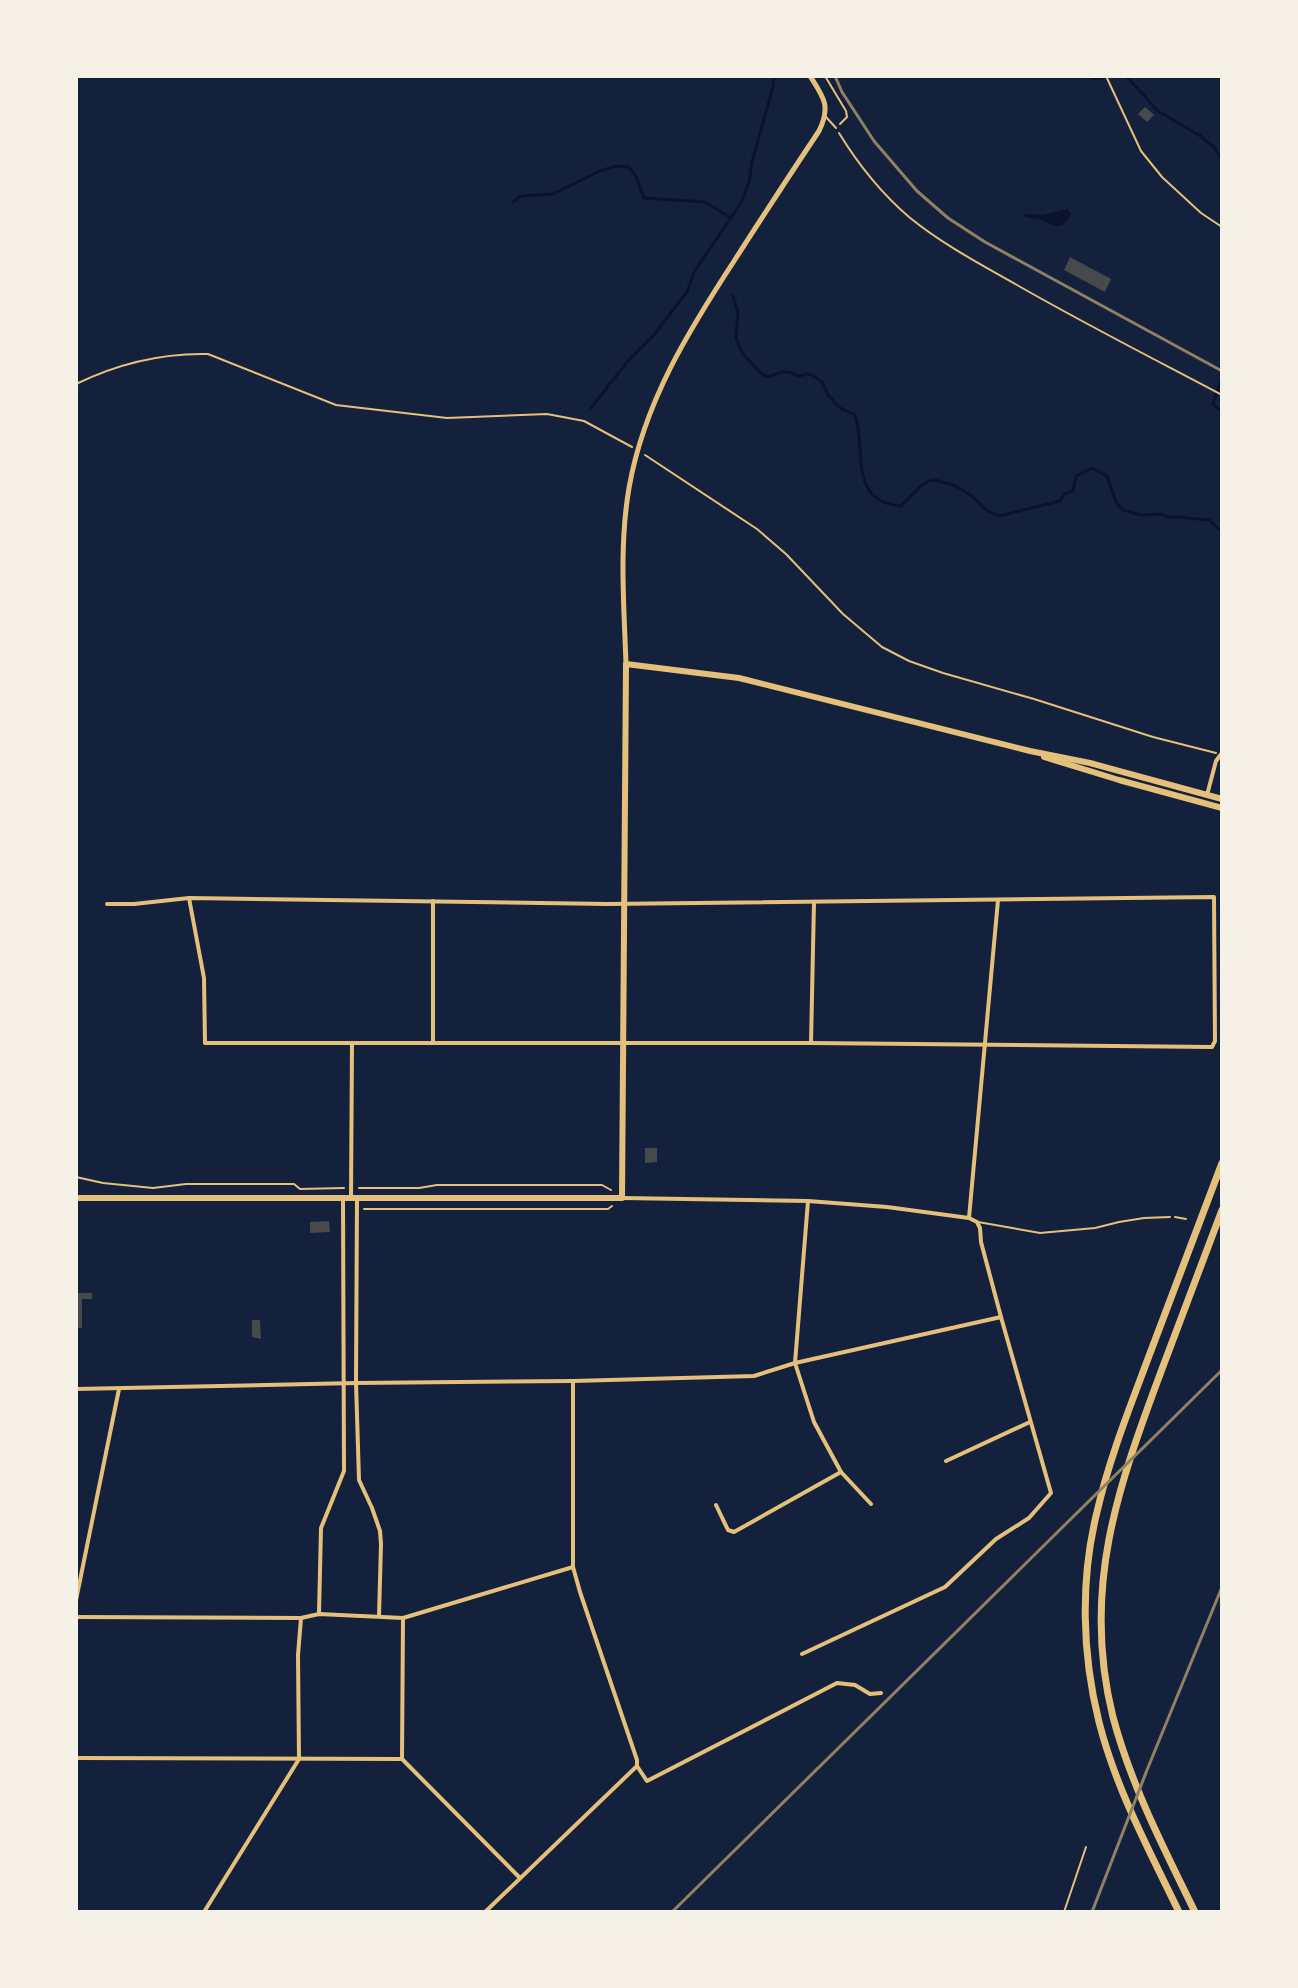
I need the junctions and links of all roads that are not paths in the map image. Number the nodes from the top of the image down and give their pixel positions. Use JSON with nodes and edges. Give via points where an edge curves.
{"nodes":[{"id":1,"x":810,"y":76,"type":"edge"},
{"id":2,"x":1106,"y":76,"type":"edge"},
{"id":3,"x":826,"y":117,"type":"junction"},
{"id":4,"x":836,"y":128,"type":"road end"},
{"id":5,"x":1222,"y":227,"type":"edge"},
{"id":6,"x":626,"y":664,"type":"junction"},
{"id":7,"x":1221,"y":753,"type":"edge"},
{"id":8,"x":1222,"y":799,"type":"edge"},
{"id":9,"x":1206,"y":800,"type":"junction"},
{"id":10,"x":1222,"y":808,"type":"edge"},
{"id":11,"x":189,"y":898,"type":"junction"},
{"id":12,"x":998,"y":900,"type":"junction"},
{"id":13,"x":433,"y":901,"type":"junction"},
{"id":14,"x":814,"y":902,"type":"junction"},
{"id":15,"x":624,"y":903,"type":"junction"},
{"id":16,"x":107,"y":904,"type":"dead end"},
{"id":17,"x":352,"y":1043,"type":"junction"},
{"id":18,"x":433,"y":1043,"type":"junction"},
{"id":19,"x":811,"y":1043,"type":"junction"},
{"id":20,"x":622,"y":1044,"type":"junction"},
{"id":21,"x":985,"y":1045,"type":"junction"},
{"id":22,"x":1222,"y":1163,"type":"edge"},
{"id":23,"x":76,"y":1198,"type":"edge"},
{"id":24,"x":622,"y":1198,"type":"junction"},
{"id":25,"x":350,"y":1199,"type":"junction"},
{"id":26,"x":808,"y":1201,"type":"junction"},
{"id":27,"x":1222,"y":1210,"type":"edge"},
{"id":28,"x":1170,"y":1217,"type":"road end"},
{"id":29,"x":969,"y":1218,"type":"junction"},
{"id":30,"x":977,"y":1222,"type":"junction"},
{"id":31,"x":1001,"y":1317,"type":"junction"},
{"id":32,"x":795,"y":1363,"type":"junction"},
{"id":33,"x":573,"y":1381,"type":"junction"},
{"id":34,"x":356,"y":1383,"type":"junction"},
{"id":35,"x":344,"y":1384,"type":"junction"},
{"id":36,"x":76,"y":1389,"type":"edge"},
{"id":37,"x":119,"y":1389,"type":"junction"},
{"id":38,"x":1030,"y":1422,"type":"junction"},
{"id":39,"x":946,"y":1461,"type":"dead end"},
{"id":40,"x":841,"y":1472,"type":"junction"},
{"id":41,"x":871,"y":1504,"type":"dead end"},
{"id":42,"x":716,"y":1505,"type":"dead end"},
{"id":43,"x":573,"y":1567,"type":"junction"},
{"id":44,"x":76,"y":1600,"type":"edge"},
{"id":45,"x":319,"y":1614,"type":"junction"},
{"id":46,"x":379,"y":1616,"type":"junction"},
{"id":47,"x":76,"y":1617,"type":"edge"},
{"id":48,"x":301,"y":1618,"type":"junction"},
{"id":49,"x":403,"y":1618,"type":"junction"},
{"id":50,"x":802,"y":1654,"type":"dead end"},
{"id":51,"x":881,"y":1693,"type":"dead end"},
{"id":52,"x":76,"y":1758,"type":"edge"},
{"id":53,"x":299,"y":1759,"type":"junction"},
{"id":54,"x":402,"y":1759,"type":"junction"},
{"id":55,"x":637,"y":1766,"type":"junction"},
{"id":56,"x":1086,"y":1847,"type":"dead end"},
{"id":57,"x":520,"y":1878,"type":"junction"},
{"id":58,"x":204,"y":1912,"type":"edge"},
{"id":59,"x":485,"y":1912,"type":"edge"},
{"id":60,"x":1064,"y":1912,"type":"edge"},
{"id":61,"x":1179,"y":1912,"type":"edge"},
{"id":62,"x":1195,"y":1912,"type":"edge"}],
"edges":[{"from":1,"to":3,"type":"street"},
{"from":2,"to":5,"type":"lane","via":[[1141,151],[1162,177]]},
{"from":3,"to":4,"type":"lane"},
{"from":3,"to":6,"type":"street","via":[[692,325],[654,400],[629,486],[624,527]]},
{"from":6,"to":9,"type":"main road","via":[[739,678]]},
{"from":6,"to":15,"type":"main road"},
{"from":7,"to":9,"type":"street"},
{"from":8,"to":9,"type":"main road"},
{"from":9,"to":10,"type":"main road"},
{"from":11,"to":13,"type":"street"},
{"from":11,"to":16,"type":"street"},
{"from":11,"to":17,"type":"street","via":[[204,978],[205,1043]]},
{"from":12,"to":14,"type":"street"},
{"from":12,"to":21,"type":"street"},
{"from":12,"to":21,"type":"street","via":[[1214,897],[1215,1041],[1212,1047]]},
{"from":13,"to":15,"type":"street"},
{"from":13,"to":18,"type":"street"},
{"from":14,"to":15,"type":"street"},
{"from":14,"to":19,"type":"street"},
{"from":15,"to":20,"type":"main road"},
{"from":17,"to":18,"type":"street"},
{"from":17,"to":25,"type":"street"},
{"from":18,"to":20,"type":"street"},
{"from":19,"to":20,"type":"street"},
{"from":19,"to":21,"type":"street"},
{"from":20,"to":24,"type":"main road"},
{"from":21,"to":29,"type":"street"},
{"from":22,"to":61,"type":"main road","via":[[1103,1490],[1086,1583],[1092,1690],[1111,1765]]},
{"from":23,"to":25,"type":"main road"},
{"from":24,"to":25,"type":"main road"},
{"from":24,"to":26,"type":"street"},
{"from":25,"to":34,"type":"street"},
{"from":25,"to":35,"type":"street"},
{"from":26,"to":29,"type":"street"},
{"from":26,"to":32,"type":"street"},
{"from":27,"to":62,"type":"main road","via":[[1117,1500],[1102,1588],[1108,1692],[1124,1752]]},
{"from":28,"to":30,"type":"lane","via":[[1040,1233]]},
{"from":29,"to":30,"type":"street"},
{"from":30,"to":31,"type":"street"},
{"from":31,"to":32,"type":"street"},
{"from":31,"to":38,"type":"street"},
{"from":32,"to":33,"type":"street","via":[[754,1376]]},
{"from":32,"to":40,"type":"street","via":[[814,1422]]},
{"from":33,"to":34,"type":"street"},
{"from":33,"to":43,"type":"street"},
{"from":34,"to":35,"type":"street"},
{"from":34,"to":46,"type":"street","via":[[359,1480],[380,1531]]},
{"from":35,"to":37,"type":"street"},
{"from":35,"to":45,"type":"street","via":[[344,1471],[321,1528]]},
{"from":36,"to":37,"type":"street"},
{"from":37,"to":44,"type":"street"},
{"from":38,"to":39,"type":"street"},
{"from":38,"to":50,"type":"street","via":[[1051,1493],[1029,1518],[996,1539],[945,1587]]},
{"from":40,"to":41,"type":"street"},
{"from":40,"to":42,"type":"street","via":[[734,1532]]},
{"from":43,"to":49,"type":"street"},
{"from":43,"to":55,"type":"street"},
{"from":45,"to":46,"type":"street"},
{"from":45,"to":48,"type":"street"},
{"from":46,"to":49,"type":"street"},
{"from":47,"to":48,"type":"street"},
{"from":48,"to":53,"type":"street"},
{"from":49,"to":54,"type":"street"},
{"from":51,"to":55,"type":"street","via":[[837,1683],[647,1781]]},
{"from":52,"to":53,"type":"street"},
{"from":53,"to":54,"type":"street"},
{"from":53,"to":58,"type":"street"},
{"from":54,"to":57,"type":"street"},
{"from":55,"to":57,"type":"street"},
{"from":56,"to":60,"type":"lane"},
{"from":57,"to":59,"type":"street"}]}
